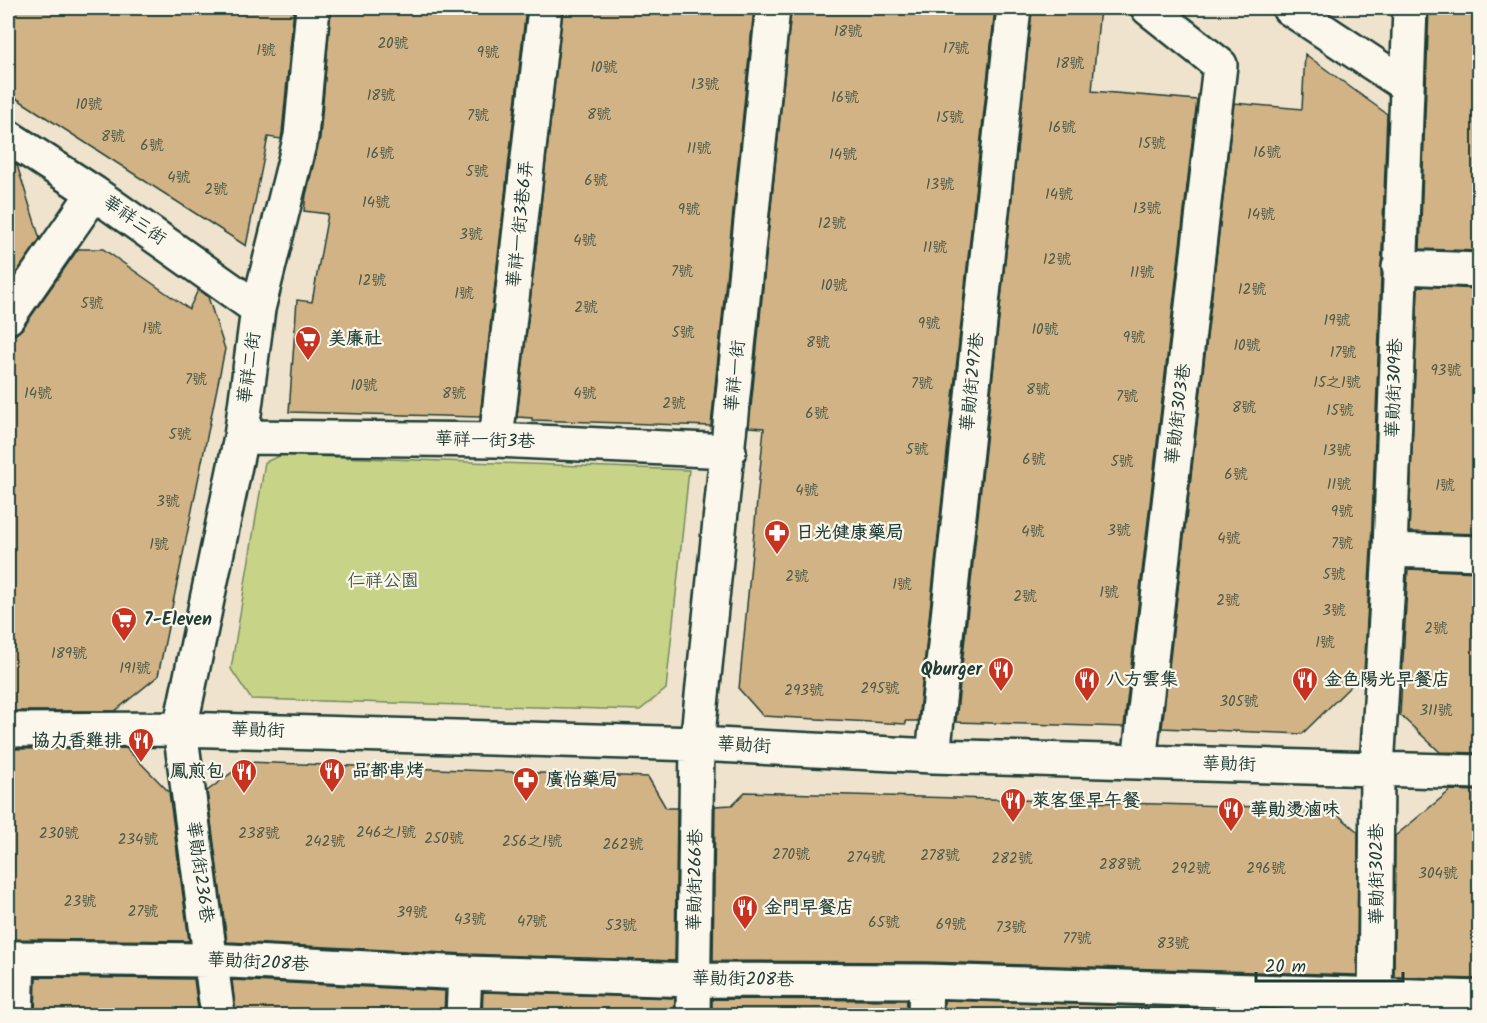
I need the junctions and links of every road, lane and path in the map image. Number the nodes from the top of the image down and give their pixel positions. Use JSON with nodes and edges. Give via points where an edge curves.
{"nodes":[{"id":1,"x":312,"y":8,"type":"edge"},
{"id":2,"x":545,"y":8,"type":"edge"},
{"id":3,"x":773,"y":8,"type":"edge"},
{"id":4,"x":1014,"y":8,"type":"edge"},
{"id":5,"x":1148,"y":8,"type":"edge"},
{"id":6,"x":1289,"y":8,"type":"edge"},
{"id":7,"x":1410,"y":8,"type":"edge"},
{"id":8,"x":1407,"y":86,"type":"junction"},
{"id":9,"x":8,"y":137,"type":"edge"},
{"id":10,"x":94,"y":193,"type":"junction"},
{"id":11,"x":1399,"y":267,"type":"junction"},
{"id":12,"x":1479,"y":270,"type":"edge"},
{"id":13,"x":258,"y":309,"type":"junction"},
{"id":14,"x":8,"y":317,"type":"edge"},
{"id":15,"x":241,"y":437,"type":"junction"},
{"id":16,"x":496,"y":440,"type":"junction"},
{"id":17,"x":729,"y":452,"type":"junction"},
{"id":18,"x":1390,"y":550,"type":"junction"},
{"id":19,"x":1479,"y":553,"type":"edge"},
{"id":20,"x":180,"y":729,"type":"junction"},
{"id":21,"x":8,"y":730,"type":"edge"},
{"id":22,"x":697,"y":744,"type":"junction"},
{"id":23,"x":933,"y":756,"type":"junction"},
{"id":24,"x":1138,"y":762,"type":"junction"},
{"id":25,"x":1377,"y":768,"type":"junction"},
{"id":26,"x":1479,"y":772,"type":"edge"},
{"id":27,"x":13,"y":958,"type":"edge"},
{"id":28,"x":211,"y":960,"type":"junction"},
{"id":29,"x":465,"y":973,"type":"junction"},
{"id":30,"x":694,"y":980,"type":"junction"},
{"id":31,"x":926,"y":981,"type":"junction"},
{"id":32,"x":1479,"y":998,"type":"edge"},
{"id":33,"x":1150,"y":1001,"type":"edge"},
{"id":34,"x":1376,"y":1004,"type":"edge"},
{"id":35,"x":16,"y":1016,"type":"edge"},
{"id":36,"x":218,"y":1016,"type":"edge"},
{"id":37,"x":463,"y":1016,"type":"edge"},
{"id":38,"x":693,"y":1016,"type":"edge"},
{"id":39,"x":925,"y":1016,"type":"edge"}],
"edges":[{"from":1,"to":13,"type":"street","name":"華祥二街","via":[[301,136]]},
{"from":2,"to":16,"type":"street","name":"華祥一街3巷6弄"},
{"from":3,"to":17,"type":"street","name":"華祥一街"},
{"from":4,"to":23,"type":"street","name":"華勛街297巷"},
{"from":5,"to":24,"type":"street","name":"華勛街303巷","via":[[1220,65]]},
{"from":6,"to":8,"type":"street"},
{"from":7,"to":8,"type":"street","name":"華勛街309巷"},
{"from":8,"to":11,"type":"street","name":"華勛街309巷"},
{"from":9,"to":10,"type":"street","name":"華祥三街"},
{"from":10,"to":13,"type":"street","name":"華祥三街"},
{"from":10,"to":14,"type":"street"},
{"from":11,"to":12,"type":"street"},
{"from":11,"to":18,"type":"street","name":"華勛街309巷"},
{"from":13,"to":15,"type":"street","name":"華祥二街"},
{"from":15,"to":16,"type":"street","name":"華祥一街3巷"},
{"from":15,"to":20,"type":"street","name":"華祥二街"},
{"from":16,"to":17,"type":"street","name":"華祥一街3巷"},
{"from":17,"to":22,"type":"street","name":"華祥一街"},
{"from":18,"to":19,"type":"street"},
{"from":18,"to":25,"type":"street","name":"華勛街309巷"},
{"from":20,"to":21,"type":"street","name":"華勛街"},
{"from":20,"to":22,"type":"street","name":"華勛街"},
{"from":20,"to":28,"type":"street","name":"華勛街236巷"},
{"from":22,"to":23,"type":"street","name":"華勛街"},
{"from":22,"to":30,"type":"street","name":"華勛街266巷"},
{"from":23,"to":24,"type":"street","name":"華勛街"},
{"from":24,"to":25,"type":"street","name":"華勛街"},
{"from":25,"to":26,"type":"street","name":"華勛街"},
{"from":25,"to":34,"type":"street","name":"華勛街302巷"},
{"from":27,"to":28,"type":"street","name":"華勛街208巷"},
{"from":27,"to":35,"type":"street"},
{"from":28,"to":29,"type":"street","name":"華勛街208巷"},
{"from":28,"to":36,"type":"street","name":"華勛街236巷"},
{"from":29,"to":30,"type":"street","name":"華勛街208巷"},
{"from":29,"to":37,"type":"street"},
{"from":30,"to":31,"type":"street","name":"華勛街208巷"},
{"from":30,"to":38,"type":"street","name":"華勛街266巷"},
{"from":31,"to":33,"type":"street","name":"華勛街208巷"},
{"from":31,"to":39,"type":"street"},
{"from":32,"to":34,"type":"street","name":"華勛街208巷"},
{"from":33,"to":34,"type":"street","name":"華勛街208巷"}]}
